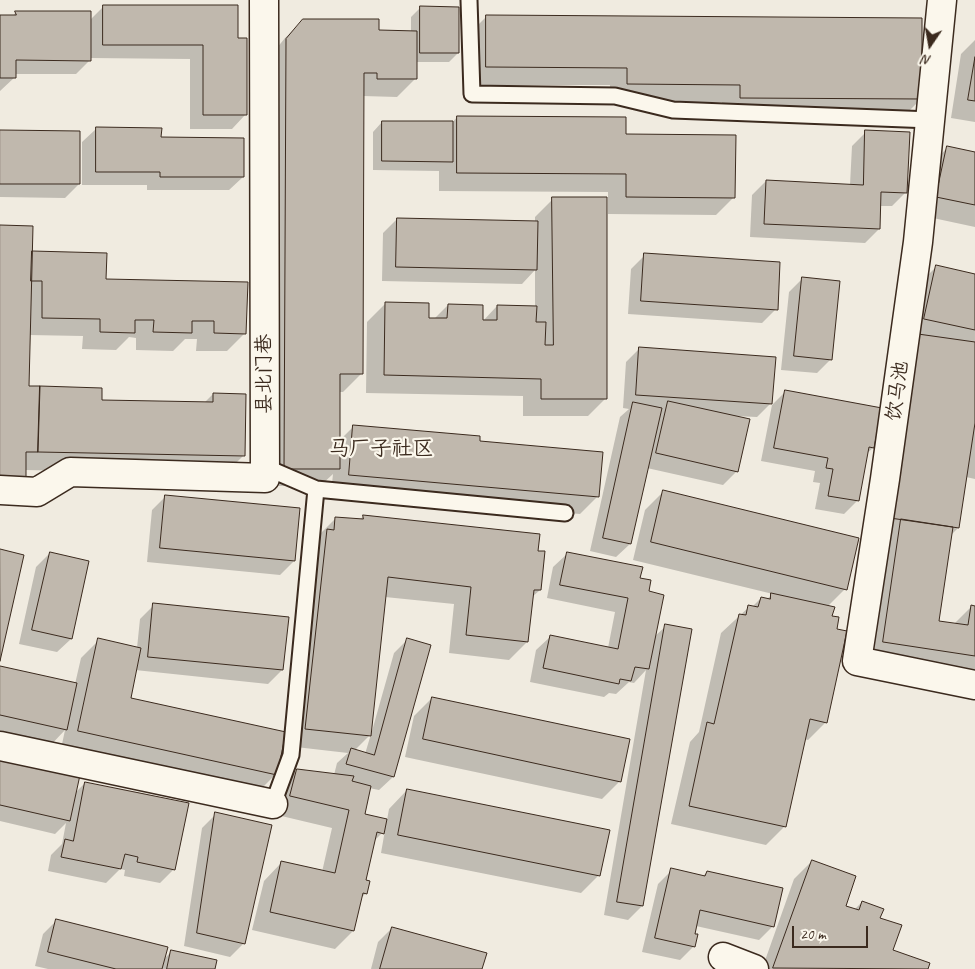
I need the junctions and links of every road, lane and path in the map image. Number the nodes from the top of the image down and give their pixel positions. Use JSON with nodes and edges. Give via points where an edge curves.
{"nodes":[{"id":1,"x":264,"y":0,"type":"edge"},
{"id":2,"x":469,"y":0,"type":"edge"},
{"id":3,"x":942,"y":0,"type":"edge"},
{"id":4,"x":930,"y":120,"type":"junction"},
{"id":5,"x":265,"y":467,"type":"junction"},
{"id":6,"x":316,"y":488,"type":"junction"},
{"id":7,"x":0,"y":490,"type":"edge"},
{"id":8,"x":566,"y":513,"type":"dead end"},
{"id":9,"x":975,"y":685,"type":"edge"},
{"id":10,"x":0,"y":746,"type":"edge"},
{"id":11,"x":273,"y":804,"type":"joint"},
{"id":12,"x":723,"y":957,"type":"dead end"},
{"id":13,"x":754,"y":969,"type":"edge"}],
"edges":[{"from":1,"to":5,"type":"street","name":"县北门巷"},
{"from":2,"to":4,"type":"lane","via":[[472,94],[615,96],[673,110]]},
{"from":3,"to":4,"type":"street","name":"饮马池"},
{"from":4,"to":9,"type":"street","name":"饮马池","via":[[918,242],[857,661]]},
{"from":5,"to":6,"type":"lane"},
{"from":5,"to":7,"type":"street","via":[[265,478],[70,472],[37,492]]},
{"from":6,"to":8,"type":"lane"},
{"from":6,"to":11,"type":"lane","via":[[292,756]]},
{"from":10,"to":11,"type":"street"},
{"from":12,"to":13,"type":"street"}]}
